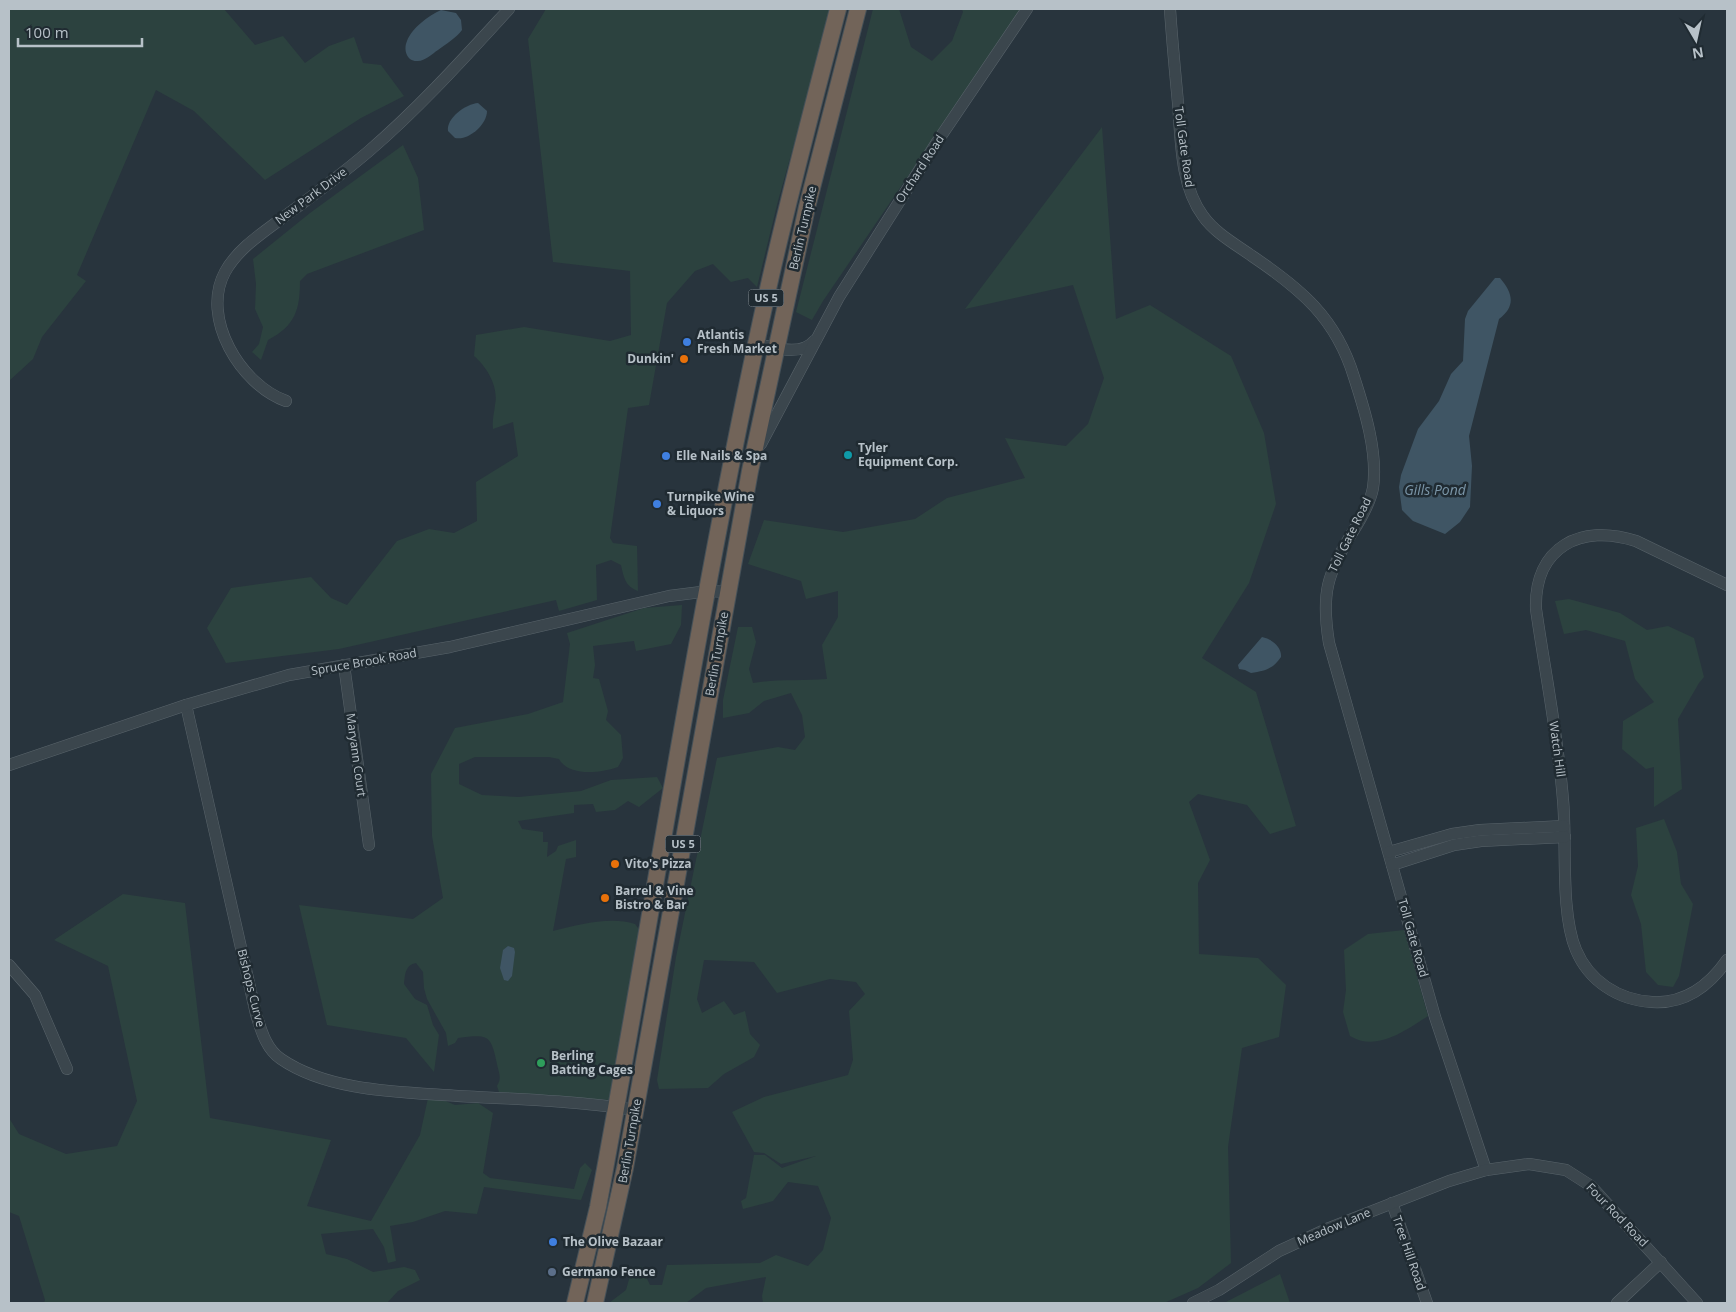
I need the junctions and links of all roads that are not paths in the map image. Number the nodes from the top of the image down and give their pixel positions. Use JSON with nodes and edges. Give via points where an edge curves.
{"nodes":[{"id":1,"x":510,"y":9,"type":"edge"},
{"id":2,"x":838,"y":9,"type":"edge"},
{"id":3,"x":858,"y":9,"type":"edge"},
{"id":4,"x":1027,"y":9,"type":"edge"},
{"id":5,"x":1170,"y":9,"type":"edge"},
{"id":6,"x":819,"y":334,"type":"junction"},
{"id":7,"x":757,"y":344,"type":"junction"},
{"id":8,"x":776,"y":347,"type":"junction"},
{"id":9,"x":286,"y":400,"type":"dead end"},
{"id":10,"x":750,"y":471,"type":"junction"},
{"id":11,"x":1727,"y":586,"type":"edge"},
{"id":12,"x":708,"y":591,"type":"junction"},
{"id":13,"x":728,"y":592,"type":"junction"},
{"id":14,"x":344,"y":665,"type":"junction"},
{"id":15,"x":186,"y":705,"type":"junction"},
{"id":16,"x":9,"y":765,"type":"edge"},
{"id":17,"x":1565,"y":832,"type":"junction"},
{"id":18,"x":369,"y":845,"type":"dead end"},
{"id":19,"x":1425,"y":847,"type":"junction"},
{"id":20,"x":1389,"y":852,"type":"junction"},
{"id":21,"x":1392,"y":865,"type":"junction"},
{"id":22,"x":1727,"y":960,"type":"edge"},
{"id":23,"x":9,"y":965,"type":"edge"},
{"id":24,"x":67,"y":1069,"type":"dead end"},
{"id":25,"x":616,"y":1107,"type":"junction"},
{"id":26,"x":636,"y":1110,"type":"junction"},
{"id":27,"x":1486,"y":1170,"type":"junction"},
{"id":28,"x":1392,"y":1203,"type":"junction"},
{"id":29,"x":1660,"y":1262,"type":"junction"},
{"id":30,"x":575,"y":1303,"type":"edge"},
{"id":31,"x":595,"y":1303,"type":"edge"},
{"id":32,"x":1192,"y":1303,"type":"edge"},
{"id":33,"x":1427,"y":1303,"type":"edge"},
{"id":34,"x":1617,"y":1303,"type":"edge"},
{"id":35,"x":1698,"y":1303,"type":"edge"}],
"edges":[{"from":1,"to":9,"type":"street","name":"New Park Drive","via":[[395,128],[245,247],[225,272],[217,300],[217,314],[225,340],[254,380],[269,394]]},
{"from":2,"to":7,"type":"highway","name":"Berlin Turnpike","number":"US 5"},
{"from":3,"to":8,"type":"highway","name":"Berlin Turnpike","number":"US 5","via":[[807,207]]},
{"from":4,"to":6,"type":"street","name":"Orchard Road","via":[[932,150]]},
{"from":5,"to":20,"type":"street","name":"Toll Gate Road","via":[[1182,143],[1189,188],[1195,203],[1213,228],[1287,280],[1324,316],[1341,343],[1356,384],[1374,465],[1373,489],[1365,511],[1334,564],[1327,585],[1326,623],[1336,670]]},
{"from":6,"to":8,"type":"street","name":"Orchard Road","via":[[808,348]]},
{"from":6,"to":10,"type":"street","name":"Orchard Road","via":[[774,416]]},
{"from":7,"to":8,"type":"street","name":"Orchard Road"},
{"from":7,"to":12,"type":"highway","name":"Berlin Turnpike","number":"US 5"},
{"from":8,"to":10,"type":"highway","name":"Berlin Turnpike","number":"US 5"},
{"from":10,"to":13,"type":"highway","name":"Berlin Turnpike","number":"US 5"},
{"from":11,"to":17,"type":"street","name":"Watch Hill","via":[[1636,541],[1606,534],[1592,534],[1573,541],[1547,564],[1535,592],[1536,609],[1561,773]]},
{"from":12,"to":13,"type":"street","name":"Spruce Brook Road"},
{"from":12,"to":14,"type":"street","name":"Spruce Brook Road","via":[[651,600],[450,647]]},
{"from":12,"to":25,"type":"highway","name":"Berlin Turnpike","number":"US 5"},
{"from":13,"to":26,"type":"highway","name":"Berlin Turnpike","number":"US 5"},
{"from":14,"to":15,"type":"street","name":"Spruce Brook Road","via":[[280,678]]},
{"from":14,"to":18,"type":"street","name":"Maryann Court"},
{"from":15,"to":16,"type":"street","name":"Spruce Brook Road"},
{"from":15,"to":25,"type":"street","name":"Bishops Curve","via":[[256,1014],[266,1040],[280,1058],[327,1079],[379,1089]]},
{"from":17,"to":19,"type":"street","via":[[1508,834],[1480,830]]},
{"from":17,"to":22,"type":"street","name":"Watch Hill","via":[[1571,936],[1582,962],[1599,982],[1632,1000],[1671,1001],[1684,998],[1707,984]]},
{"from":19,"to":20,"type":"street"},
{"from":19,"to":21,"type":"street"},
{"from":20,"to":21,"type":"street","name":"Toll Gate Road"},
{"from":21,"to":27,"type":"street","name":"Toll Gate Road","via":[[1446,1053]]},
{"from":23,"to":24,"type":"street","via":[[35,995]]},
{"from":25,"to":26,"type":"street","name":"Bishops Curve"},
{"from":25,"to":30,"type":"highway","name":"Berlin Turnpike","number":"US 5","via":[[598,1207]]},
{"from":26,"to":31,"type":"highway","name":"Berlin Turnpike","number":"US 5","via":[[617,1212]]},
{"from":27,"to":28,"type":"street","name":"Meadow Lane"},
{"from":27,"to":29,"type":"street","name":"Four Rod Road","via":[[1529,1164],[1550,1166],[1579,1177],[1603,1197]]},
{"from":28,"to":32,"type":"street","name":"Meadow Lane","via":[[1279,1251],[1219,1290]]},
{"from":28,"to":33,"type":"street","name":"Tree Hill Road"},
{"from":29,"to":34,"type":"street"},
{"from":29,"to":35,"type":"street","name":"Four Rod Road"}]}
